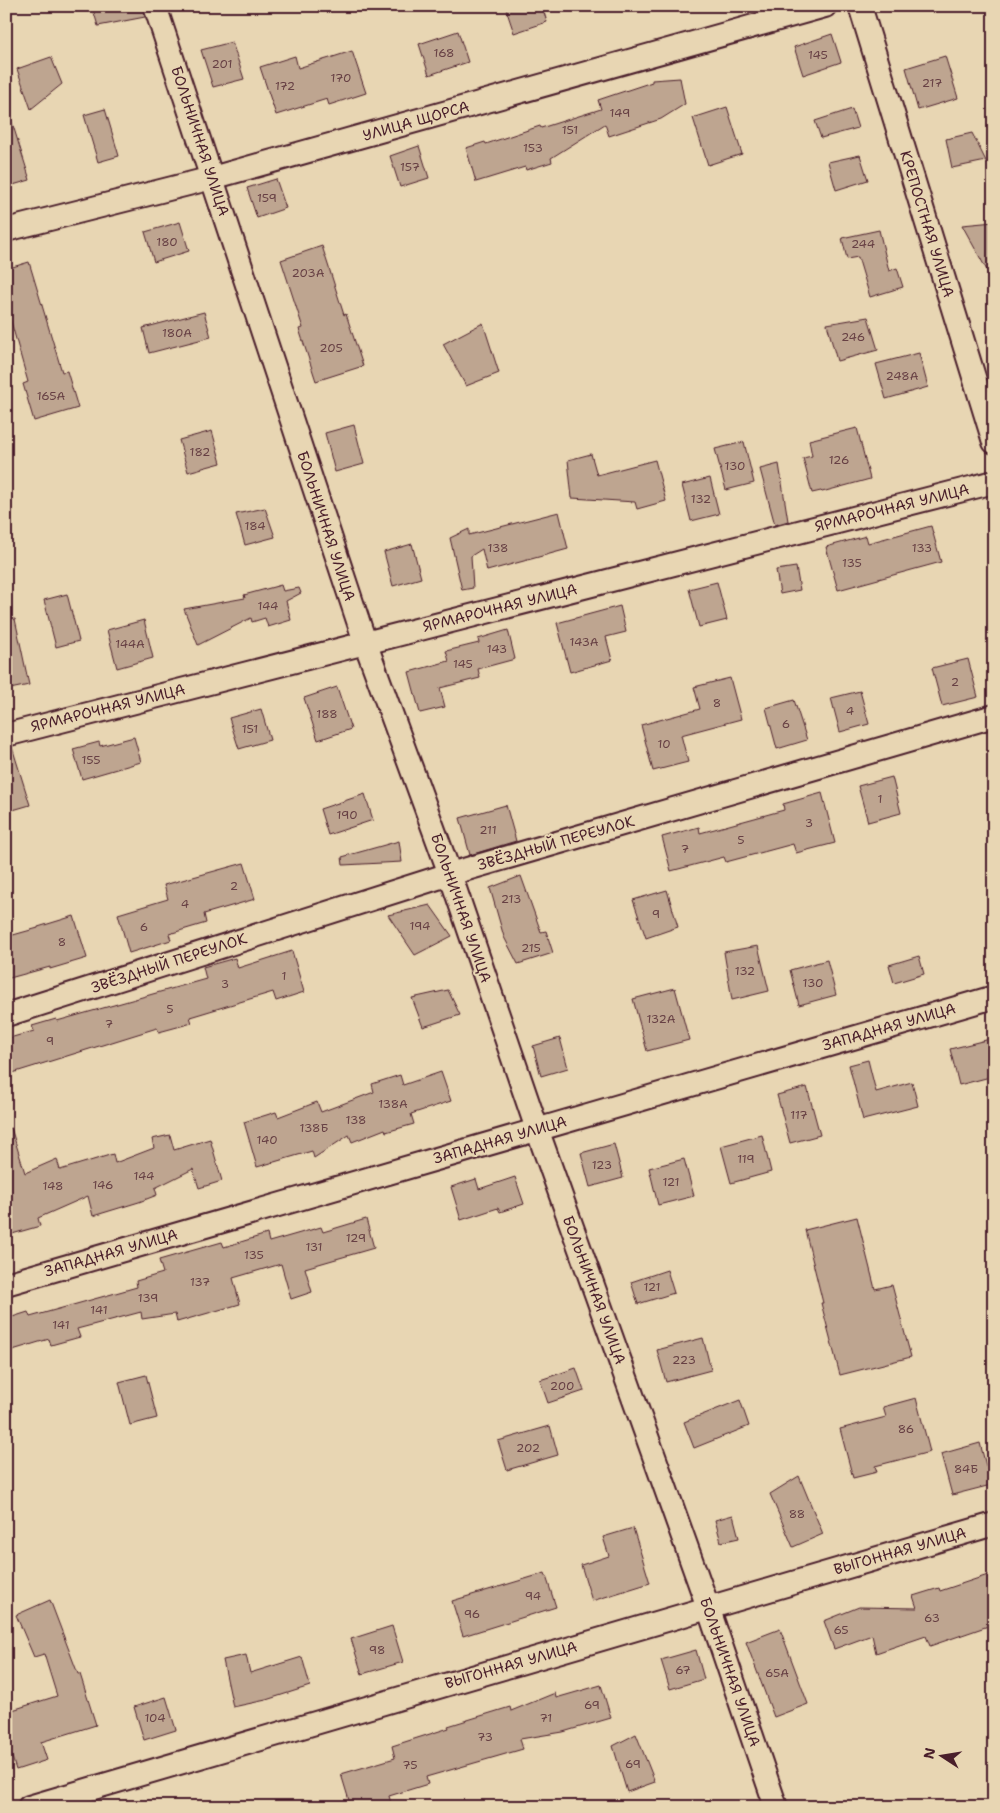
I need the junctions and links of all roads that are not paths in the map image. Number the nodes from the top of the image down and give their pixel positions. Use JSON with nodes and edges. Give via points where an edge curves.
{"nodes":[{"id":1,"x":156,"y":6,"type":"edge"},
{"id":2,"x":825,"y":6,"type":"edge"},
{"id":3,"x":860,"y":6,"type":"edge"},
{"id":4,"x":212,"y":178,"type":"junction"},
{"id":5,"x":6,"y":230,"type":"edge"},
{"id":6,"x":994,"y":442,"type":"edge"},
{"id":7,"x":994,"y":482,"type":"edge"},
{"id":8,"x":364,"y":642,"type":"junction"},
{"id":9,"x":994,"y":716,"type":"edge"},
{"id":10,"x":6,"y":734,"type":"edge"},
{"id":11,"x":450,"y":874,"type":"junction"},
{"id":12,"x":994,"y":997,"type":"edge"},
{"id":13,"x":6,"y":1015,"type":"edge"},
{"id":14,"x":537,"y":1130,"type":"junction"},
{"id":15,"x":6,"y":1284,"type":"edge"},
{"id":16,"x":994,"y":1524,"type":"edge"},
{"id":17,"x":708,"y":1607,"type":"junction"},
{"id":18,"x":29,"y":1807,"type":"edge"},
{"id":19,"x":776,"y":1807,"type":"edge"}],
"edges":[{"from":1,"to":4,"type":"street","name":"БОЛЬНИЧНАЯ УЛИЦА"},
{"from":2,"to":4,"type":"street","name":"УЛИЦА ЩОРСА"},
{"from":3,"to":6,"type":"street","name":"КРЕПОСТНАЯ УЛИЦА"},
{"from":4,"to":5,"type":"street","name":"УЛИЦА ЩОРСА"},
{"from":4,"to":8,"type":"street","name":"БОЛЬНИЧНАЯ УЛИЦА"},
{"from":7,"to":8,"type":"street","name":"ЯРМАРОЧНАЯ УЛИЦА"},
{"from":8,"to":10,"type":"street","name":"ЯРМАРОЧНАЯ УЛИЦА"},
{"from":8,"to":11,"type":"street","name":"БОЛЬНИЧНАЯ УЛИЦА"},
{"from":9,"to":11,"type":"street","name":"ЗВЁЗДНЫЙ ПЕРЕУЛОК"},
{"from":11,"to":13,"type":"street","name":"ЗВЁЗДНЫЙ ПЕРЕУЛОК"},
{"from":11,"to":14,"type":"street","name":"БОЛЬНИЧНАЯ УЛИЦА"},
{"from":12,"to":14,"type":"street","name":"ЗАПАДНАЯ УЛИЦА"},
{"from":14,"to":15,"type":"street","name":"ЗАПАДНАЯ УЛИЦА"},
{"from":14,"to":17,"type":"street","name":"БОЛЬНИЧНАЯ УЛИЦА"},
{"from":16,"to":17,"type":"street","name":"ВЫГОННАЯ УЛИЦА"},
{"from":17,"to":18,"type":"street","name":"ВЫГОННАЯ УЛИЦА"},
{"from":17,"to":19,"type":"street","name":"БОЛЬНИЧНАЯ УЛИЦА"}]}
